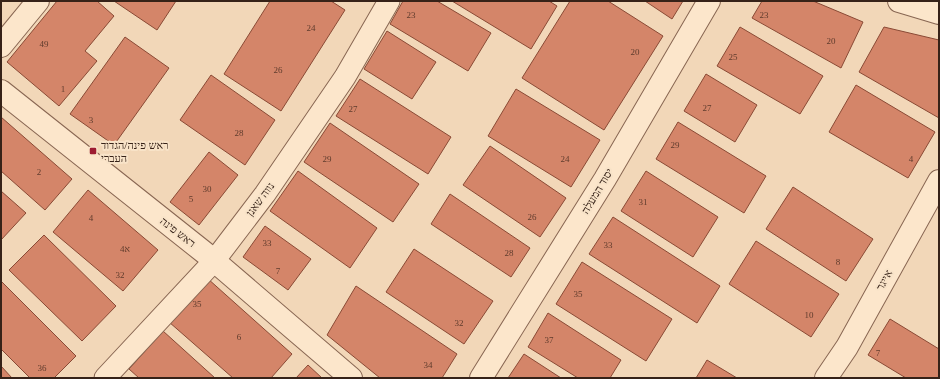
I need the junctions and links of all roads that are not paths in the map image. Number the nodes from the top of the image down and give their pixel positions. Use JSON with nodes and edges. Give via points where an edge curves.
{"nodes":[{"id":1,"x":38,"y":1,"type":"edge"},
{"id":2,"x":389,"y":1,"type":"edge"},
{"id":3,"x":709,"y":1,"type":"edge"},
{"id":4,"x":900,"y":1,"type":"edge"},
{"id":5,"x":939,"y":13,"type":"edge"},
{"id":6,"x":1,"y":46,"type":"edge"},
{"id":7,"x":1,"y":91,"type":"edge"},
{"id":8,"x":939,"y":181,"type":"edge"},
{"id":9,"x":214,"y":261,"type":"junction"},
{"id":10,"x":105,"y":378,"type":"edge"},
{"id":11,"x":351,"y":378,"type":"edge"},
{"id":12,"x":481,"y":378,"type":"edge"},
{"id":13,"x":826,"y":378,"type":"edge"}],
"edges":[{"from":1,"to":6,"type":"street"},
{"from":2,"to":9,"type":"street","name":"נווה שאנן","via":[[345,77],[265,194]]},
{"from":3,"to":12,"type":"street","name":"יסוד המעלה","via":[[605,178]]},
{"from":4,"to":5,"type":"street"},
{"from":7,"to":9,"type":"street","name":"ראש פינה"},
{"from":8,"to":13,"type":"street","name":"אייגר","via":[[847,347]]},
{"from":9,"to":10,"type":"street","name":"נווה שאנן"},
{"from":9,"to":11,"type":"street","name":"ראש פינה"}]}
